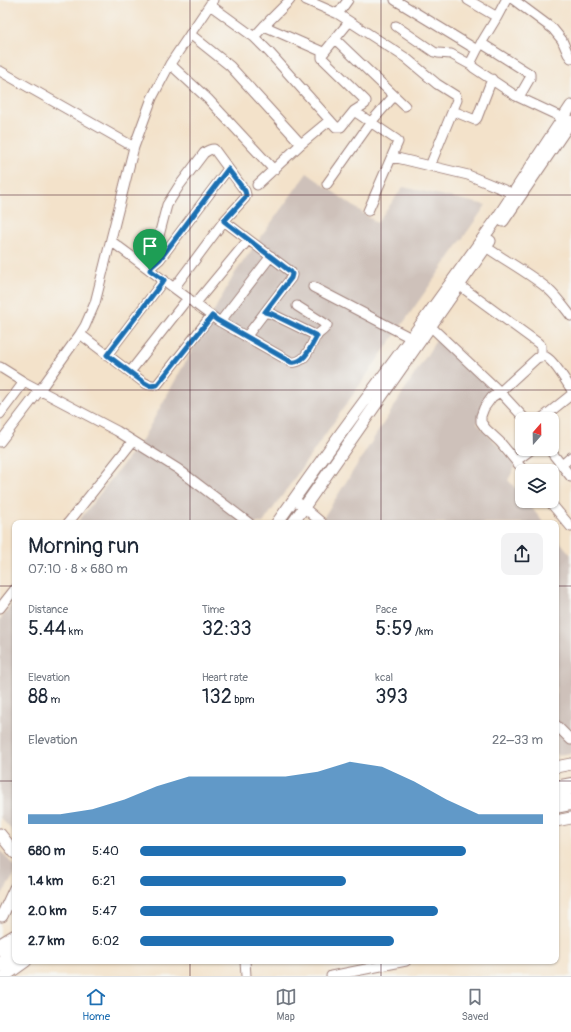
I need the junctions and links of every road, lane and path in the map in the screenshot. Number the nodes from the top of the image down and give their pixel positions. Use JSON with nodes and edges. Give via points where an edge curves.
{"nodes":[{"id":1,"x":290,"y":0,"type":"edge"},
{"id":2,"x":306,"y":0,"type":"edge"},
{"id":3,"x":348,"y":0,"type":"edge"},
{"id":4,"x":395,"y":0,"type":"edge"},
{"id":5,"x":468,"y":0,"type":"edge"},
{"id":6,"x":506,"y":0,"type":"edge"},
{"id":7,"x":514,"y":0,"type":"edge"},
{"id":8,"x":212,"y":2,"type":"edge"},
{"id":9,"x":338,"y":14,"type":"junction"},
{"id":10,"x":497,"y":17,"type":"junction"},
{"id":11,"x":349,"y":22,"type":"junction"},
{"id":12,"x":264,"y":26,"type":"junction"},
{"id":13,"x":396,"y":26,"type":"dead end"},
{"id":14,"x":190,"y":34,"type":"junction"},
{"id":15,"x":254,"y":37,"type":"junction"},
{"id":16,"x":335,"y":39,"type":"junction"},
{"id":17,"x":479,"y":47,"type":"junction"},
{"id":18,"x":323,"y":52,"type":"junction"},
{"id":19,"x":571,"y":58,"type":"edge"},
{"id":20,"x":170,"y":64,"type":"junction"},
{"id":21,"x":471,"y":65,"type":"junction"},
{"id":22,"x":0,"y":71,"type":"edge"},
{"id":23,"x":492,"y":79,"type":"junction"},
{"id":24,"x":394,"y":96,"type":"junction"},
{"id":25,"x":520,"y":97,"type":"junction"},
{"id":26,"x":405,"y":106,"type":"dead end"},
{"id":27,"x":571,"y":106,"type":"edge"},
{"id":28,"x":354,"y":111,"type":"junction"},
{"id":29,"x":453,"y":111,"type":"junction"},
{"id":30,"x":567,"y":119,"type":"edge"},
{"id":31,"x":330,"y":120,"type":"junction"},
{"id":32,"x":371,"y":122,"type":"junction"},
{"id":33,"x":301,"y":144,"type":"junction"},
{"id":34,"x":134,"y":147,"type":"junction"},
{"id":35,"x":392,"y":157,"type":"junction"},
{"id":36,"x":430,"y":166,"type":"junction"},
{"id":37,"x":228,"y":169,"type":"junction"},
{"id":38,"x":274,"y":170,"type":"junction"},
{"id":39,"x":327,"y":184,"type":"dead end"},
{"id":40,"x":257,"y":185,"type":"dead end"},
{"id":41,"x":516,"y":195,"type":"junction"},
{"id":42,"x":368,"y":211,"type":"dead end"},
{"id":43,"x":224,"y":221,"type":"junction"},
{"id":44,"x":248,"y":240,"type":"junction"},
{"id":45,"x":111,"y":241,"type":"junction"},
{"id":46,"x":486,"y":247,"type":"junction"},
{"id":47,"x":270,"y":256,"type":"junction"},
{"id":48,"x":151,"y":268,"type":"junction"},
{"id":49,"x":164,"y":280,"type":"junction"},
{"id":50,"x":459,"y":285,"type":"junction"},
{"id":51,"x":313,"y":287,"type":"dead end"},
{"id":52,"x":174,"y":288,"type":"junction"},
{"id":53,"x":192,"y":301,"type":"junction"},
{"id":54,"x":297,"y":306,"type":"dead end"},
{"id":55,"x":265,"y":312,"type":"junction"},
{"id":56,"x":212,"y":316,"type":"junction"},
{"id":57,"x":571,"y":316,"type":"edge"},
{"id":58,"x":220,"y":322,"type":"junction"},
{"id":59,"x":427,"y":323,"type":"junction"},
{"id":60,"x":80,"y":334,"type":"junction"},
{"id":61,"x":317,"y":336,"type":"junction"},
{"id":62,"x":246,"y":337,"type":"junction"},
{"id":63,"x":411,"y":338,"type":"junction"},
{"id":64,"x":107,"y":355,"type":"junction"},
{"id":65,"x":541,"y":356,"type":"junction"},
{"id":66,"x":0,"y":367,"type":"edge"},
{"id":67,"x":130,"y":372,"type":"junction"},
{"id":68,"x":24,"y":382,"type":"junction"},
{"id":69,"x":571,"y":389,"type":"edge"},
{"id":70,"x":40,"y":390,"type":"junction"},
{"id":71,"x":500,"y":392,"type":"junction"},
{"id":72,"x":571,"y":395,"type":"edge"},
{"id":73,"x":519,"y":412,"type":"edge"},
{"id":74,"x":550,"y":412,"type":"edge"},
{"id":75,"x":0,"y":414,"type":"edge"},
{"id":76,"x":133,"y":441,"type":"junction"},
{"id":77,"x":0,"y":442,"type":"edge"},
{"id":78,"x":523,"y":456,"type":"edge"},
{"id":79,"x":555,"y":456,"type":"edge"},
{"id":80,"x":571,"y":457,"type":"edge"},
{"id":81,"x":516,"y":461,"type":"junction"},
{"id":82,"x":518,"y":464,"type":"edge"},
{"id":83,"x":562,"y":465,"type":"junction"},
{"id":84,"x":571,"y":477,"type":"edge"},
{"id":85,"x":294,"y":499,"type":"junction"},
{"id":86,"x":304,"y":508,"type":"junction"},
{"id":87,"x":555,"y":508,"type":"edge"},
{"id":88,"x":70,"y":520,"type":"edge"},
{"id":89,"x":244,"y":520,"type":"edge"},
{"id":90,"x":279,"y":520,"type":"edge"},
{"id":91,"x":295,"y":520,"type":"edge"},
{"id":92,"x":318,"y":520,"type":"edge"},
{"id":93,"x":571,"y":528,"type":"edge"},
{"id":94,"x":12,"y":593,"type":"edge"},
{"id":95,"x":0,"y":608,"type":"edge"},
{"id":96,"x":559,"y":728,"type":"edge"},
{"id":97,"x":571,"y":740,"type":"edge"},
{"id":98,"x":571,"y":764,"type":"edge"},
{"id":99,"x":559,"y":766,"type":"edge"},
{"id":100,"x":571,"y":786,"type":"edge"},
{"id":101,"x":559,"y":788,"type":"edge"},
{"id":102,"x":571,"y":802,"type":"edge"},
{"id":103,"x":559,"y":804,"type":"edge"},
{"id":104,"x":571,"y":818,"type":"edge"},
{"id":105,"x":559,"y":820,"type":"edge"},
{"id":106,"x":0,"y":834,"type":"edge"},
{"id":107,"x":12,"y":849,"type":"edge"},
{"id":108,"x":12,"y":894,"type":"edge"},
{"id":109,"x":12,"y":909,"type":"edge"},
{"id":110,"x":1,"y":916,"type":"edge"},
{"id":111,"x":12,"y":940,"type":"edge"},
{"id":112,"x":0,"y":947,"type":"edge"},
{"id":113,"x":12,"y":957,"type":"edge"},
{"id":114,"x":0,"y":964,"type":"edge"},
{"id":115,"x":22,"y":964,"type":"edge"},
{"id":116,"x":245,"y":964,"type":"edge"},
{"id":117,"x":391,"y":964,"type":"edge"},
{"id":118,"x":5,"y":976,"type":"edge"},
{"id":119,"x":246,"y":976,"type":"edge"},
{"id":120,"x":332,"y":976,"type":"edge"}],
"edges":[{"from":1,"to":12,"type":"street"},
{"from":2,"to":9,"type":"street"},
{"from":3,"to":9,"type":"street"},
{"from":4,"to":17,"type":"street"},
{"from":5,"to":10,"type":"street"},
{"from":6,"to":10,"type":"street"},
{"from":7,"to":19,"type":"street","via":[[553,29]]},
{"from":8,"to":14,"type":"street"},
{"from":8,"to":15,"type":"street"},
{"from":9,"to":11,"type":"street"},
{"from":10,"to":17,"type":"street"},
{"from":11,"to":16,"type":"street"},
{"from":11,"to":29,"type":"street","via":[[406,58],[456,96]]},
{"from":12,"to":15,"type":"street"},
{"from":12,"to":18,"type":"street"},
{"from":13,"to":21,"type":"street","via":[[434,52],[451,54]]},
{"from":14,"to":20,"type":"street"},
{"from":14,"to":33,"type":"street","via":[[230,66]]},
{"from":15,"to":31,"type":"street"},
{"from":16,"to":18,"type":"street"},
{"from":16,"to":24,"type":"street"},
{"from":17,"to":21,"type":"street"},
{"from":17,"to":25,"type":"street","via":[[530,74]]},
{"from":18,"to":28,"type":"street","via":[[322,58],[366,100],[365,104]]},
{"from":20,"to":34,"type":"street","via":[[152,98]]},
{"from":20,"to":38,"type":"street","via":[[208,99]]},
{"from":21,"to":23,"type":"street"},
{"from":22,"to":34,"type":"street"},
{"from":23,"to":25,"type":"street"},
{"from":23,"to":29,"type":"street","via":[[476,120]]},
{"from":24,"to":26,"type":"street"},
{"from":24,"to":32,"type":"street"},
{"from":25,"to":30,"type":"street"},
{"from":27,"to":30,"type":"street"},
{"from":28,"to":31,"type":"street","via":[[341,127],[336,127]]},
{"from":28,"to":32,"type":"street"},
{"from":29,"to":36,"type":"street"},
{"from":30,"to":41,"type":"street"},
{"from":31,"to":33,"type":"street"},
{"from":32,"to":35,"type":"street","via":[[397,140],[398,145]]},
{"from":32,"to":39,"type":"street"},
{"from":33,"to":38,"type":"street"},
{"from":34,"to":45,"type":"street"},
{"from":35,"to":36,"type":"street"},
{"from":35,"to":42,"type":"street"},
{"from":36,"to":41,"type":"street","via":[[468,175]]},
{"from":37,"to":43,"type":"street","via":[[246,195]]},
{"from":37,"to":48,"type":"street"},
{"from":37,"to":48,"type":"street","via":[[214,149],[204,153],[167,205]]},
{"from":38,"to":40,"type":"street"},
{"from":41,"to":46,"type":"street"},
{"from":41,"to":59,"type":"street","via":[[496,220]]},
{"from":43,"to":44,"type":"street"},
{"from":43,"to":52,"type":"street"},
{"from":44,"to":47,"type":"street"},
{"from":44,"to":53,"type":"street"},
{"from":45,"to":48,"type":"street"},
{"from":45,"to":60,"type":"street","via":[[95,303]]},
{"from":46,"to":50,"type":"street"},
{"from":46,"to":57,"type":"street","via":[[548,289]]},
{"from":47,"to":55,"type":"street","via":[[292,274]]},
{"from":47,"to":58,"type":"street"},
{"from":48,"to":49,"type":"street"},
{"from":49,"to":52,"type":"street"},
{"from":49,"to":64,"type":"street"},
{"from":50,"to":59,"type":"street"},
{"from":50,"to":65,"type":"street","via":[[538,343],[541,346]]},
{"from":51,"to":63,"type":"street"},
{"from":52,"to":53,"type":"street"},
{"from":53,"to":56,"type":"street"},
{"from":53,"to":67,"type":"street"},
{"from":54,"to":61,"type":"street","via":[[327,325]]},
{"from":55,"to":61,"type":"street"},
{"from":55,"to":62,"type":"street"},
{"from":56,"to":58,"type":"street"},
{"from":56,"to":67,"type":"street","via":[[157,385],[150,386]]},
{"from":58,"to":62,"type":"street"},
{"from":59,"to":63,"type":"street"},
{"from":59,"to":71,"type":"street"},
{"from":59,"to":86,"type":"street"},
{"from":60,"to":64,"type":"street"},
{"from":60,"to":70,"type":"street"},
{"from":61,"to":62,"type":"street","via":[[307,355],[295,363]]},
{"from":63,"to":85,"type":"street"},
{"from":64,"to":67,"type":"street"},
{"from":65,"to":69,"type":"street","via":[[553,364]]},
{"from":65,"to":71,"type":"street"},
{"from":66,"to":68,"type":"street"},
{"from":68,"to":70,"type":"street"},
{"from":68,"to":75,"type":"street"},
{"from":70,"to":76,"type":"street"},
{"from":70,"to":77,"type":"street"},
{"from":71,"to":73,"type":"street"},
{"from":71,"to":81,"type":"street","via":[[492,397],[484,408],[481,422]]},
{"from":72,"to":74,"type":"street"},
{"from":76,"to":88,"type":"street"},
{"from":76,"to":89,"type":"street","via":[[178,469]]},
{"from":78,"to":81,"type":"street"},
{"from":79,"to":83,"type":"street"},
{"from":80,"to":83,"type":"street"},
{"from":81,"to":82,"type":"street"},
{"from":83,"to":84,"type":"street"},
{"from":85,"to":86,"type":"street"},
{"from":85,"to":90,"type":"street"},
{"from":86,"to":91,"type":"street"},
{"from":86,"to":92,"type":"street"},
{"from":87,"to":93,"type":"street"},
{"from":94,"to":95,"type":"street"},
{"from":96,"to":97,"type":"street"},
{"from":98,"to":99,"type":"street"},
{"from":100,"to":101,"type":"highway"},
{"from":102,"to":103,"type":"highway"},
{"from":104,"to":105,"type":"street"},
{"from":106,"to":107,"type":"street"},
{"from":108,"to":110,"type":"street"},
{"from":109,"to":110,"type":"street"},
{"from":111,"to":112,"type":"highway"},
{"from":113,"to":114,"type":"highway"},
{"from":115,"to":118,"type":"street"},
{"from":116,"to":119,"type":"street"},
{"from":117,"to":120,"type":"street"}]}
